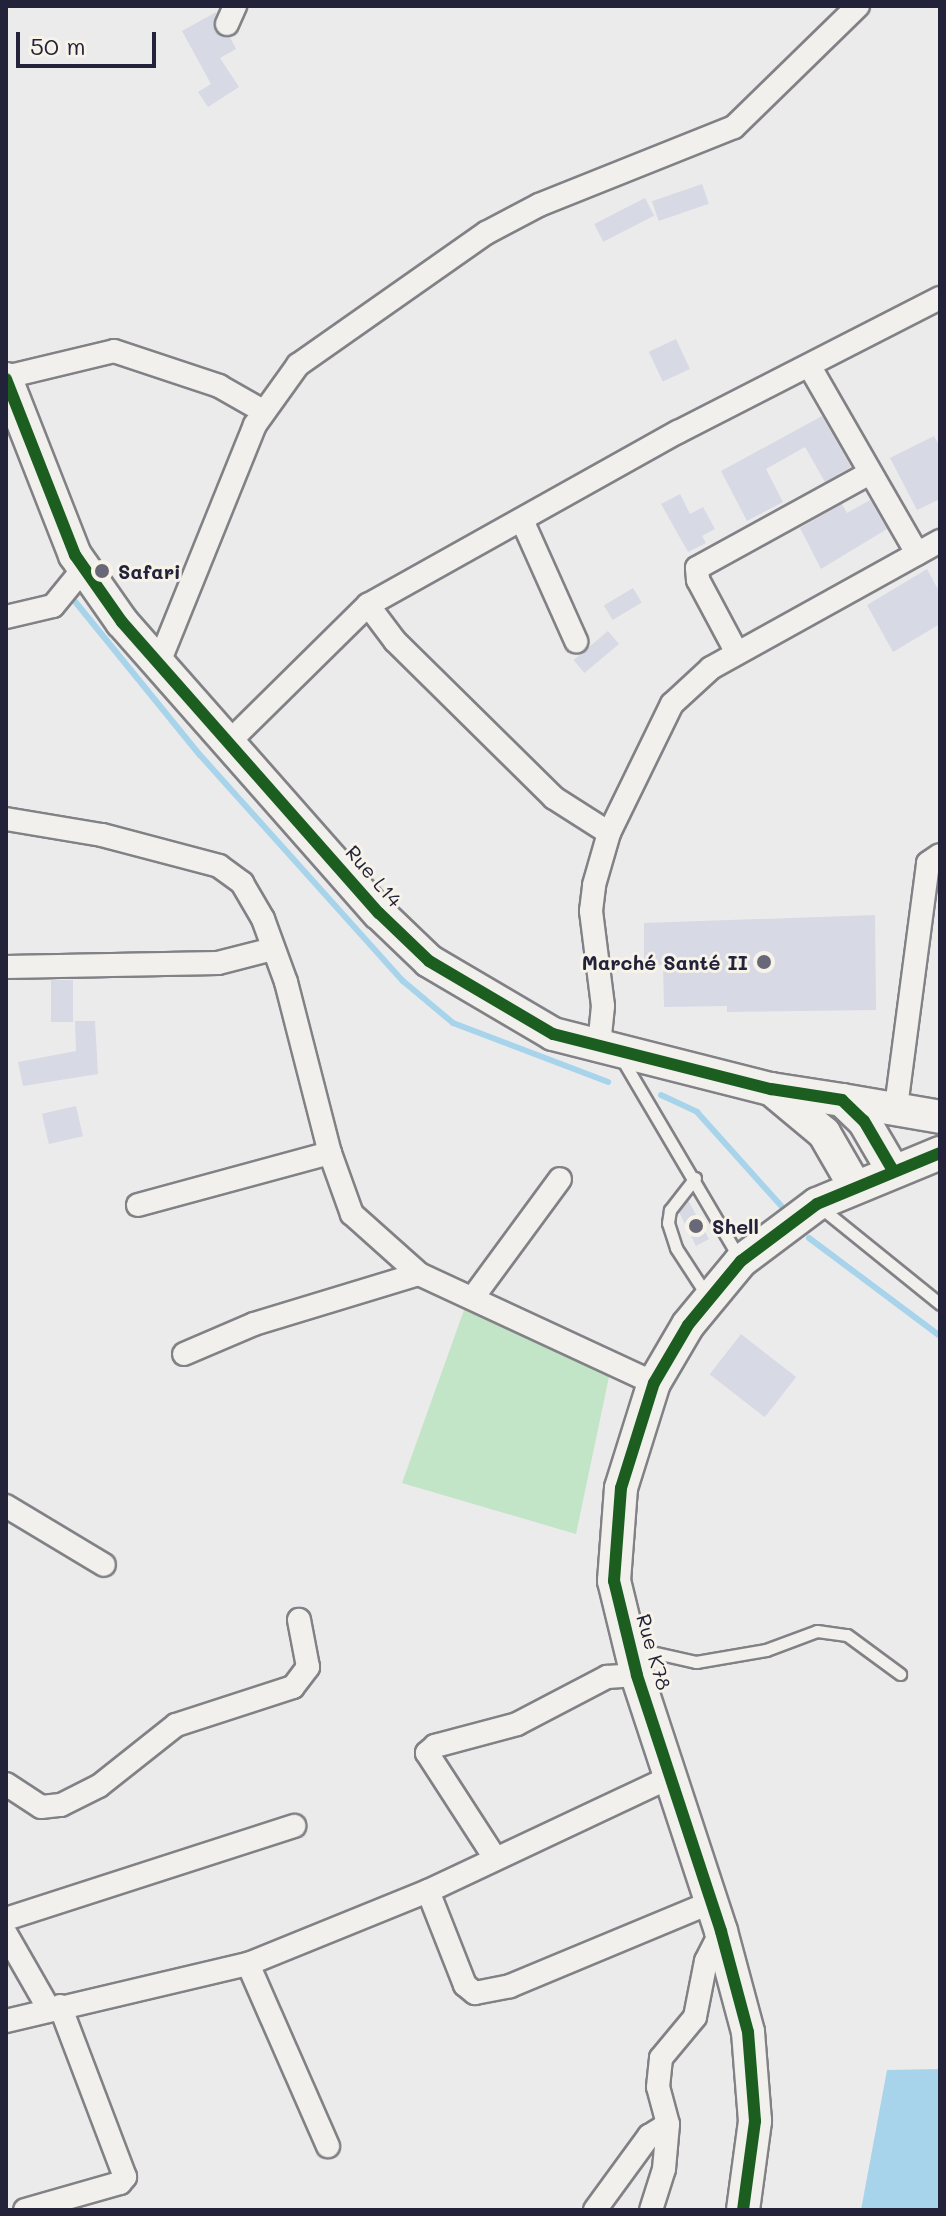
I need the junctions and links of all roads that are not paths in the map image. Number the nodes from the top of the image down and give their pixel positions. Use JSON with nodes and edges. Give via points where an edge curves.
{"nodes":[{"id":1,"x":858,"y":6,"type":"edge"},
{"id":2,"x":940,"y":298,"type":"edge"},
{"id":3,"x":810,"y":367,"type":"junction"},
{"id":4,"x":7,"y":383,"type":"edge"},
{"id":5,"x":263,"y":411,"type":"junction"},
{"id":6,"x":870,"y":473,"type":"junction"},
{"id":7,"x":522,"y":520,"type":"junction"},
{"id":8,"x":940,"y":541,"type":"edge"},
{"id":9,"x":917,"y":553,"type":"junction"},
{"id":10,"x":84,"y":568,"type":"junction"},
{"id":11,"x":368,"y":605,"type":"junction"},
{"id":12,"x":6,"y":617,"type":"edge"},
{"id":13,"x":576,"y":641,"type":"dead end"},
{"id":14,"x":737,"y":653,"type":"junction"},
{"id":15,"x":158,"y":665,"type":"junction"},
{"id":16,"x":228,"y":743,"type":"junction"},
{"id":17,"x":6,"y":819,"type":"edge"},
{"id":18,"x":609,"y":833,"type":"junction"},
{"id":19,"x":940,"y":855,"type":"edge"},
{"id":20,"x":273,"y":949,"type":"junction"},
{"id":21,"x":6,"y":967,"type":"edge"},
{"id":22,"x":608,"y":1049,"type":"junction"},
{"id":23,"x":771,"y":1089,"type":"junction"},
{"id":24,"x":842,"y":1100,"type":"junction"},
{"id":25,"x":896,"y":1107,"type":"junction"},
{"id":26,"x":940,"y":1117,"type":"edge"},
{"id":27,"x":330,"y":1153,"type":"junction"},
{"id":28,"x":940,"y":1153,"type":"edge"},
{"id":29,"x":892,"y":1169,"type":"junction"},
{"id":30,"x":695,"y":1178,"type":"junction"},
{"id":31,"x":560,"y":1179,"type":"dead end"},
{"id":32,"x":854,"y":1185,"type":"junction"},
{"id":33,"x":817,"y":1204,"type":"junction"},
{"id":34,"x":138,"y":1205,"type":"dead end"},
{"id":35,"x":741,"y":1261,"type":"junction"},
{"id":36,"x":419,"y":1274,"type":"junction"},
{"id":37,"x":474,"y":1296,"type":"junction"},
{"id":38,"x":708,"y":1297,"type":"junction"},
{"id":39,"x":940,"y":1304,"type":"edge"},
{"id":40,"x":184,"y":1354,"type":"dead end"},
{"id":41,"x":654,"y":1383,"type":"junction"},
{"id":42,"x":6,"y":1506,"type":"edge"},
{"id":43,"x":104,"y":1565,"type":"dead end"},
{"id":44,"x":299,"y":1620,"type":"dead end"},
{"id":45,"x":634,"y":1661,"type":"junction"},
{"id":46,"x":900,"y":1674,"type":"dead end"},
{"id":47,"x":672,"y":1776,"type":"junction"},
{"id":48,"x":6,"y":1784,"type":"edge"},
{"id":49,"x":294,"y":1826,"type":"dead end"},
{"id":50,"x":495,"y":1858,"type":"junction"},
{"id":51,"x":428,"y":1891,"type":"junction"},
{"id":52,"x":717,"y":1916,"type":"junction"},
{"id":53,"x":6,"y":1919,"type":"edge"},
{"id":54,"x":6,"y":1934,"type":"edge"},
{"id":55,"x":248,"y":1964,"type":"junction"},
{"id":56,"x":55,"y":2007,"type":"junction"},
{"id":57,"x":6,"y":2021,"type":"edge"},
{"id":58,"x":668,"y":2124,"type":"junction"},
{"id":59,"x":328,"y":2146,"type":"dead end"},
{"id":60,"x":25,"y":2210,"type":"edge"},
{"id":61,"x":595,"y":2210,"type":"edge"},
{"id":62,"x":651,"y":2210,"type":"edge"},
{"id":63,"x":743,"y":2210,"type":"edge"}],
"edges":[{"from":1,"to":5,"type":"street","via":[[734,127],[539,205],[486,233],[298,365]]},
{"from":2,"to":3,"type":"street"},
{"from":3,"to":6,"type":"street"},
{"from":3,"to":7,"type":"street","via":[[678,432]]},
{"from":4,"to":5,"type":"street","via":[[114,351],[219,386]]},
{"from":4,"to":10,"type":"street","name":"Rue L14"},
{"from":5,"to":15,"type":"street","via":[[207,533]]},
{"from":6,"to":9,"type":"street"},
{"from":6,"to":14,"type":"street","via":[[697,568],[698,580]]},
{"from":7,"to":11,"type":"street"},
{"from":7,"to":13,"type":"street"},
{"from":8,"to":9,"type":"street"},
{"from":9,"to":14,"type":"street"},
{"from":10,"to":12,"type":"street","via":[[53,606]]},
{"from":10,"to":15,"type":"street","name":"Rue L14"},
{"from":11,"to":16,"type":"street"},
{"from":11,"to":18,"type":"street","via":[[395,641],[554,798]]},
{"from":14,"to":18,"type":"street","via":[[684,687]]},
{"from":15,"to":16,"type":"street","name":"Rue L14"},
{"from":16,"to":22,"type":"street","name":"Rue L14","via":[[429,961],[536,1027]]},
{"from":17,"to":20,"type":"street","via":[[102,835],[219,866],[242,883]]},
{"from":18,"to":22,"type":"street","via":[[591,911]]},
{"from":19,"to":25,"type":"street","via":[[928,863]]},
{"from":20,"to":21,"type":"street","via":[[218,963]]},
{"from":20,"to":27,"type":"street"},
{"from":22,"to":23,"type":"street","name":"Rue L14"},
{"from":22,"to":30,"type":"lane"},
{"from":23,"to":24,"type":"street","name":"Rue L14"},
{"from":23,"to":32,"type":"street","name":"Rue L14","via":[[824,1133]]},
{"from":24,"to":25,"type":"street","name":"Rue L14"},
{"from":24,"to":29,"type":"street","via":[[864,1121]]},
{"from":25,"to":26,"type":"street","name":"Rue L14"},
{"from":27,"to":34,"type":"street"},
{"from":27,"to":36,"type":"street","via":[[352,1214]]},
{"from":28,"to":29,"type":"street","name":"Rue K78"},
{"from":29,"to":32,"type":"street","name":"Rue K78"},
{"from":30,"to":35,"type":"lane"},
{"from":30,"to":38,"type":"lane","via":[[670,1210],[668,1223],[676,1248]]},
{"from":31,"to":37,"type":"street"},
{"from":32,"to":33,"type":"street","name":"Rue K78"},
{"from":33,"to":35,"type":"street","name":"Rue K78"},
{"from":33,"to":39,"type":"lane"},
{"from":35,"to":38,"type":"street","name":"Rue K78"},
{"from":36,"to":37,"type":"street"},
{"from":36,"to":40,"type":"street","via":[[254,1324]]},
{"from":37,"to":41,"type":"street","via":[[536,1332]]},
{"from":38,"to":41,"type":"street","name":"Rue K78"},
{"from":41,"to":45,"type":"street","name":"Rue K78","via":[[630,1452],[616,1518],[614,1581]]},
{"from":42,"to":43,"type":"street"},
{"from":44,"to":48,"type":"street","via":[[308,1667],[293,1687],[176,1725],[99,1786],[61,1805],[41,1807]]},
{"from":45,"to":46,"type":"lane","via":[[696,1662],[766,1650],[817,1631],[847,1635]]},
{"from":45,"to":47,"type":"street","name":"Rue K78"},
{"from":45,"to":50,"type":"street","via":[[517,1724],[435,1746],[427,1753]]},
{"from":47,"to":50,"type":"street"},
{"from":47,"to":52,"type":"street","name":"Rue K78"},
{"from":49,"to":53,"type":"street"},
{"from":50,"to":51,"type":"street"},
{"from":51,"to":52,"type":"street","via":[[465,1985],[475,1993]]},
{"from":51,"to":55,"type":"street"},
{"from":52,"to":58,"type":"street","via":[[695,2017],[661,2058],[658,2087]]},
{"from":52,"to":63,"type":"street","name":"Rue K78","via":[[754,2074],[755,2121]]},
{"from":54,"to":56,"type":"street"},
{"from":55,"to":56,"type":"street"},
{"from":55,"to":59,"type":"street"},
{"from":56,"to":57,"type":"street"},
{"from":56,"to":60,"type":"street","via":[[125,2177],[120,2183]]},
{"from":58,"to":61,"type":"street","via":[[639,2148]]},
{"from":58,"to":62,"type":"street","via":[[664,2169]]}]}
